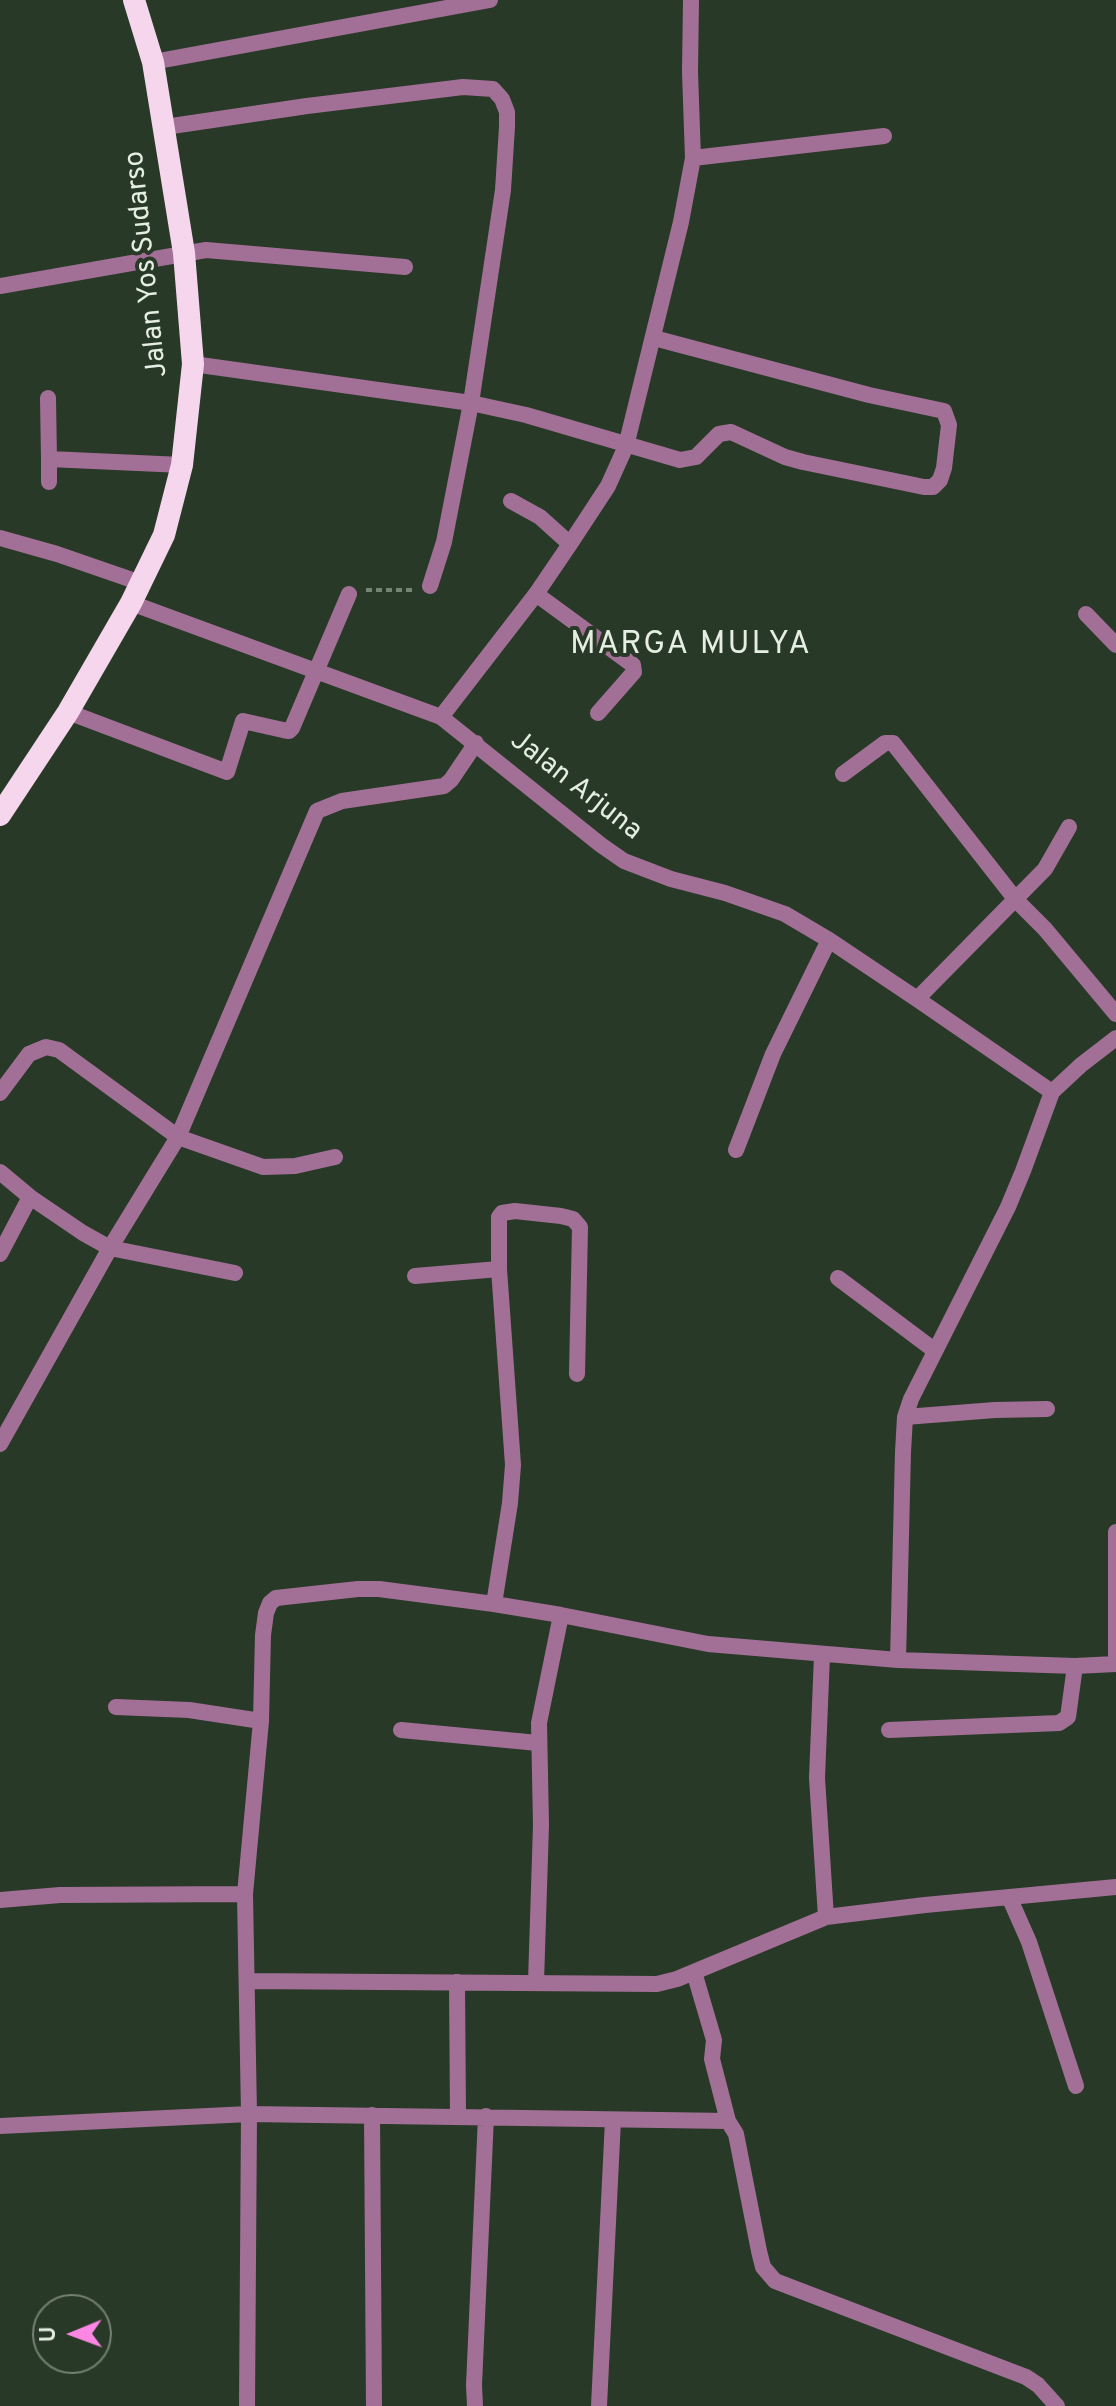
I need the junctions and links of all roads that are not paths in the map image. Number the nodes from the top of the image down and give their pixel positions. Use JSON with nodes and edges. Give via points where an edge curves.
{"nodes":[{"id":1,"x":134,"y":0,"type":"edge"},
{"id":2,"x":490,"y":0,"type":"edge"},
{"id":3,"x":691,"y":0,"type":"edge"},
{"id":4,"x":447,"y":4,"type":"edge"},
{"id":5,"x":153,"y":62,"type":"junction"},
{"id":6,"x":165,"y":127,"type":"junction"},
{"id":7,"x":884,"y":136,"type":"dead end"},
{"id":8,"x":693,"y":158,"type":"junction"},
{"id":9,"x":184,"y":253,"type":"junction"},
{"id":10,"x":405,"y":267,"type":"dead end"},
{"id":11,"x":0,"y":286,"type":"edge"},
{"id":12,"x":654,"y":338,"type":"junction"},
{"id":13,"x":193,"y":364,"type":"junction"},
{"id":14,"x":48,"y":398,"type":"dead end"},
{"id":15,"x":471,"y":403,"type":"junction"},
{"id":16,"x":626,"y":446,"type":"junction"},
{"id":17,"x":49,"y":459,"type":"junction"},
{"id":18,"x":182,"y":465,"type":"junction"},
{"id":19,"x":49,"y":482,"type":"dead end"},
{"id":20,"x":511,"y":501,"type":"dead end"},
{"id":21,"x":0,"y":538,"type":"edge"},
{"id":22,"x":570,"y":544,"type":"junction"},
{"id":23,"x":430,"y":586,"type":"road end"},
{"id":24,"x":136,"y":593,"type":"junction"},
{"id":25,"x":349,"y":594,"type":"road end"},
{"id":26,"x":536,"y":594,"type":"junction"},
{"id":27,"x":1086,"y":614,"type":"dead end"},
{"id":28,"x":1116,"y":645,"type":"edge"},
{"id":29,"x":317,"y":671,"type":"junction"},
{"id":30,"x":68,"y":712,"type":"junction"},
{"id":31,"x":598,"y":713,"type":"dead end"},
{"id":32,"x":441,"y":717,"type":"junction"},
{"id":33,"x":476,"y":743,"type":"junction"},
{"id":34,"x":843,"y":774,"type":"dead end"},
{"id":35,"x":0,"y":815,"type":"edge"},
{"id":36,"x":1069,"y":827,"type":"dead end"},
{"id":37,"x":1016,"y":900,"type":"junction"},
{"id":38,"x":829,"y":940,"type":"junction"},
{"id":39,"x":917,"y":999,"type":"junction"},
{"id":40,"x":1116,"y":1014,"type":"edge"},
{"id":41,"x":1116,"y":1038,"type":"edge"},
{"id":42,"x":1052,"y":1092,"type":"junction"},
{"id":43,"x":0,"y":1093,"type":"edge"},
{"id":44,"x":178,"y":1137,"type":"junction"},
{"id":45,"x":736,"y":1150,"type":"dead end"},
{"id":46,"x":335,"y":1157,"type":"dead end"},
{"id":47,"x":0,"y":1172,"type":"edge"},
{"id":48,"x":30,"y":1197,"type":"junction"},
{"id":49,"x":110,"y":1248,"type":"junction"},
{"id":50,"x":0,"y":1254,"type":"edge"},
{"id":51,"x":499,"y":1269,"type":"junction"},
{"id":52,"x":235,"y":1273,"type":"dead end"},
{"id":53,"x":415,"y":1276,"type":"dead end"},
{"id":54,"x":838,"y":1278,"type":"dead end"},
{"id":55,"x":934,"y":1350,"type":"junction"},
{"id":56,"x":577,"y":1374,"type":"dead end"},
{"id":57,"x":1047,"y":1409,"type":"dead end"},
{"id":58,"x":905,"y":1417,"type":"junction"},
{"id":59,"x":0,"y":1444,"type":"edge"},
{"id":60,"x":1116,"y":1532,"type":"edge"},
{"id":61,"x":494,"y":1604,"type":"junction"},
{"id":62,"x":561,"y":1615,"type":"junction"},
{"id":63,"x":822,"y":1655,"type":"junction"},
{"id":64,"x":898,"y":1660,"type":"junction"},
{"id":65,"x":1116,"y":1664,"type":"edge"},
{"id":66,"x":1075,"y":1666,"type":"junction"},
{"id":67,"x":116,"y":1707,"type":"dead end"},
{"id":68,"x":261,"y":1721,"type":"junction"},
{"id":69,"x":401,"y":1730,"type":"dead end"},
{"id":70,"x":889,"y":1730,"type":"dead end"},
{"id":71,"x":538,"y":1743,"type":"junction"},
{"id":72,"x":1116,"y":1887,"type":"edge"},
{"id":73,"x":245,"y":1894,"type":"junction"},
{"id":74,"x":1010,"y":1899,"type":"junction"},
{"id":75,"x":0,"y":1900,"type":"edge"},
{"id":76,"x":826,"y":1917,"type":"junction"},
{"id":77,"x":694,"y":1972,"type":"junction"},
{"id":78,"x":247,"y":1981,"type":"junction"},
{"id":79,"x":457,"y":1982,"type":"junction"},
{"id":80,"x":536,"y":1982,"type":"junction"},
{"id":81,"x":1076,"y":2086,"type":"dead end"},
{"id":82,"x":249,"y":2114,"type":"junction"},
{"id":83,"x":372,"y":2115,"type":"junction"},
{"id":84,"x":458,"y":2116,"type":"junction"},
{"id":85,"x":486,"y":2116,"type":"junction"},
{"id":86,"x":613,"y":2120,"type":"junction"},
{"id":87,"x":728,"y":2121,"type":"junction"},
{"id":88,"x":0,"y":2126,"type":"edge"},
{"id":89,"x":247,"y":2406,"type":"edge"},
{"id":90,"x":374,"y":2406,"type":"edge"},
{"id":91,"x":475,"y":2406,"type":"edge"},
{"id":92,"x":599,"y":2406,"type":"edge"},
{"id":93,"x":1057,"y":2406,"type":"edge"}],
"edges":[{"from":1,"to":5,"type":"highway","name":"Jalan Yos Sudarso"},
{"from":2,"to":4,"type":"street"},
{"from":3,"to":8,"type":"street"},
{"from":4,"to":5,"type":"street"},
{"from":5,"to":6,"type":"highway","name":"Jalan Yos Sudarso"},
{"from":6,"to":9,"type":"highway","name":"Jalan Yos Sudarso"},
{"from":6,"to":15,"type":"street","via":[[400,94],[493,89],[507,112],[503,190]]},
{"from":7,"to":8,"type":"street"},
{"from":8,"to":12,"type":"street"},
{"from":9,"to":10,"type":"street","via":[[216,250]]},
{"from":9,"to":11,"type":"street"},
{"from":9,"to":13,"type":"highway","name":"Jalan Yos Sudarso"},
{"from":12,"to":16,"type":"street"},
{"from":12,"to":16,"type":"street","via":[[944,411],[949,425],[942,476],[933,487],[924,487],[818,465],[785,457],[731,432],[719,434],[689,459]]},
{"from":13,"to":15,"type":"street"},
{"from":13,"to":18,"type":"highway","name":"Jalan Yos Sudarso"},
{"from":14,"to":17,"type":"street"},
{"from":15,"to":16,"type":"street"},
{"from":15,"to":23,"type":"street","via":[[444,542]]},
{"from":16,"to":22,"type":"street","via":[[608,486]]},
{"from":17,"to":18,"type":"street"},
{"from":17,"to":19,"type":"street"},
{"from":18,"to":24,"type":"highway","name":"Jalan Yos Sudarso","via":[[164,535]]},
{"from":20,"to":22,"type":"street","via":[[540,517]]},
{"from":21,"to":24,"type":"street","name":"Jalan Arjuna","via":[[57,554]]},
{"from":22,"to":26,"type":"street"},
{"from":24,"to":29,"type":"street","name":"Jalan Arjuna"},
{"from":24,"to":30,"type":"highway","name":"Jalan Yos Sudarso"},
{"from":25,"to":29,"type":"street"},
{"from":26,"to":31,"type":"street","via":[[633,665],[634,672]]},
{"from":26,"to":32,"type":"street"},
{"from":27,"to":28,"type":"street"},
{"from":29,"to":30,"type":"street","via":[[289,731],[243,721],[227,772]]},
{"from":29,"to":32,"type":"street","name":"Jalan Arjuna"},
{"from":30,"to":35,"type":"highway","name":"Jalan Yos Sudarso"},
{"from":32,"to":33,"type":"street","name":"Jalan Arjuna"},
{"from":33,"to":38,"type":"street","name":"Jalan Arjuna","via":[[624,861],[755,902]]},
{"from":33,"to":44,"type":"street","via":[[444,786],[342,801],[317,811]]},
{"from":34,"to":37,"type":"street","via":[[885,743],[893,743]]},
{"from":36,"to":37,"type":"street","via":[[1045,869]]},
{"from":37,"to":39,"type":"street"},
{"from":37,"to":40,"type":"street"},
{"from":38,"to":39,"type":"street","name":"Jalan Arjuna"},
{"from":38,"to":45,"type":"street","via":[[773,1054]]},
{"from":39,"to":42,"type":"street","name":"Jalan Arjuna"},
{"from":41,"to":42,"type":"street"},
{"from":42,"to":55,"type":"street","via":[[1008,1207]]},
{"from":43,"to":44,"type":"street","via":[[29,1054],[46,1047],[59,1050]]},
{"from":44,"to":46,"type":"street","via":[[263,1167]]},
{"from":44,"to":49,"type":"street"},
{"from":47,"to":48,"type":"street"},
{"from":48,"to":49,"type":"street"},
{"from":48,"to":50,"type":"street"},
{"from":49,"to":52,"type":"street"},
{"from":49,"to":59,"type":"street"},
{"from":51,"to":53,"type":"street"},
{"from":51,"to":56,"type":"street","via":[[502,1213],[561,1216],[580,1227]]},
{"from":51,"to":61,"type":"street","via":[[513,1465]]},
{"from":54,"to":55,"type":"street"},
{"from":55,"to":58,"type":"street"},
{"from":57,"to":58,"type":"street"},
{"from":58,"to":64,"type":"street"},
{"from":60,"to":65,"type":"street"},
{"from":61,"to":62,"type":"street"},
{"from":61,"to":68,"type":"street","via":[[379,1589],[276,1598],[266,1613],[263,1635]]},
{"from":62,"to":63,"type":"street","via":[[693,1642]]},
{"from":62,"to":71,"type":"street"},
{"from":63,"to":64,"type":"street"},
{"from":63,"to":76,"type":"street","via":[[817,1778]]},
{"from":64,"to":66,"type":"street"},
{"from":65,"to":66,"type":"street"},
{"from":66,"to":70,"type":"street","via":[[1068,1717],[1059,1723]]},
{"from":67,"to":68,"type":"street","via":[[189,1710]]},
{"from":68,"to":73,"type":"street"},
{"from":69,"to":71,"type":"street"},
{"from":71,"to":80,"type":"street"},
{"from":72,"to":74,"type":"street"},
{"from":73,"to":75,"type":"street"},
{"from":73,"to":78,"type":"street"},
{"from":74,"to":76,"type":"street"},
{"from":74,"to":81,"type":"street"},
{"from":76,"to":77,"type":"street"},
{"from":77,"to":80,"type":"street","via":[[657,1984]]},
{"from":77,"to":87,"type":"street","via":[[714,2040],[712,2059]]},
{"from":78,"to":79,"type":"street"},
{"from":78,"to":82,"type":"street"},
{"from":79,"to":80,"type":"street"},
{"from":79,"to":84,"type":"street"},
{"from":82,"to":83,"type":"street"},
{"from":82,"to":88,"type":"street"},
{"from":82,"to":89,"type":"street"},
{"from":83,"to":84,"type":"street"},
{"from":83,"to":90,"type":"street"},
{"from":84,"to":85,"type":"street"},
{"from":85,"to":86,"type":"street"},
{"from":85,"to":91,"type":"street"},
{"from":86,"to":87,"type":"street"},
{"from":86,"to":92,"type":"street"},
{"from":87,"to":93,"type":"street","via":[[736,2134],[761,2259],[775,2281],[1026,2377]]}]}
